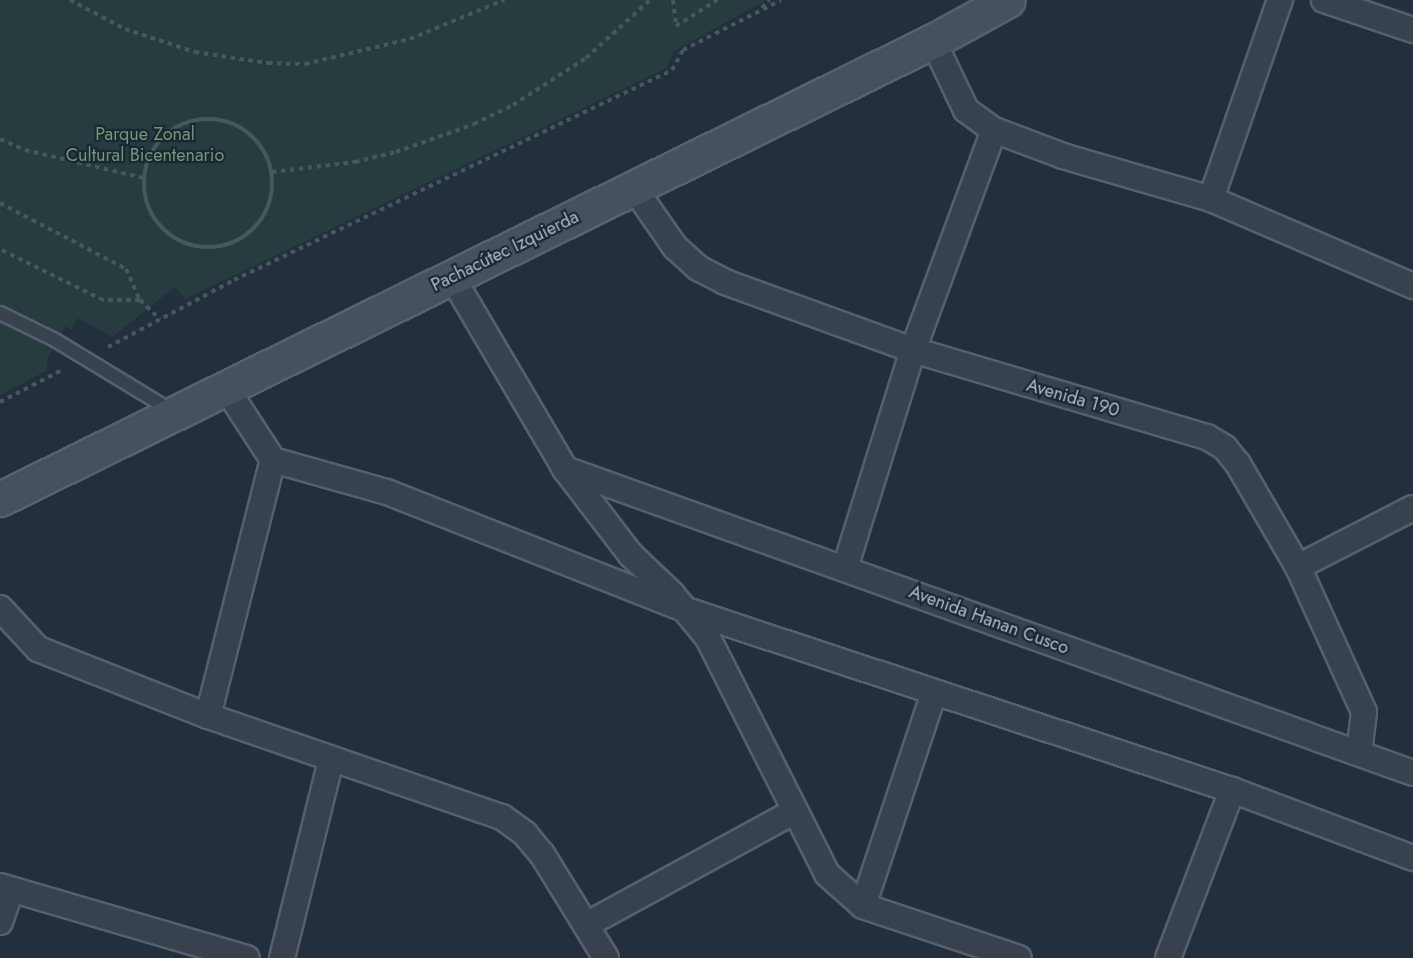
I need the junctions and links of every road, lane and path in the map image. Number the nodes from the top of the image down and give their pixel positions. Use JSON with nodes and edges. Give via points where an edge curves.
{"nodes":[{"id":1,"x":70,"y":0,"type":"edge"},
{"id":2,"x":504,"y":0,"type":"edge"},
{"id":3,"x":650,"y":0,"type":"edge"},
{"id":4,"x":674,"y":0,"type":"edge"},
{"id":5,"x":717,"y":0,"type":"edge"},
{"id":6,"x":768,"y":0,"type":"edge"},
{"id":7,"x":781,"y":0,"type":"edge"},
{"id":8,"x":1008,"y":0,"type":"edge"},
{"id":9,"x":1280,"y":0,"type":"edge"},
{"id":10,"x":1324,"y":0,"type":"edge"},
{"id":11,"x":760,"y":11,"type":"junction"},
{"id":12,"x":1413,"y":30,"type":"edge"},
{"id":13,"x":933,"y":41,"type":"junction"},
{"id":14,"x":994,"y":130,"type":"junction"},
{"id":15,"x":0,"y":139,"type":"edge"},
{"id":16,"x":272,"y":172,"type":"junction"},
{"id":17,"x":143,"y":178,"type":"junction"},
{"id":18,"x":634,"y":188,"type":"junction"},
{"id":19,"x":1211,"y":199,"type":"junction"},
{"id":20,"x":0,"y":202,"type":"edge"},
{"id":21,"x":0,"y":249,"type":"edge"},
{"id":22,"x":452,"y":278,"type":"junction"},
{"id":23,"x":1413,"y":286,"type":"edge"},
{"id":24,"x":140,"y":300,"type":"junction"},
{"id":25,"x":0,"y":313,"type":"edge"},
{"id":26,"x":160,"y":319,"type":"junction"},
{"id":27,"x":913,"y":350,"type":"junction"},
{"id":28,"x":87,"y":358,"type":"junction"},
{"id":29,"x":226,"y":388,"type":"junction"},
{"id":30,"x":0,"y":402,"type":"edge"},
{"id":31,"x":176,"y":413,"type":"junction"},
{"id":32,"x":273,"y":460,"type":"junction"},
{"id":33,"x":565,"y":469,"type":"junction"},
{"id":34,"x":0,"y":499,"type":"edge"},
{"id":35,"x":1413,"y":508,"type":"edge"},
{"id":36,"x":1298,"y":567,"type":"junction"},
{"id":37,"x":845,"y":568,"type":"junction"},
{"id":38,"x":0,"y":608,"type":"edge"},
{"id":39,"x":686,"y":610,"type":"junction"},
{"id":40,"x":933,"y":693,"type":"junction"},
{"id":41,"x":208,"y":716,"type":"junction"},
{"id":42,"x":1359,"y":753,"type":"junction"},
{"id":43,"x":331,"y":760,"type":"junction"},
{"id":44,"x":1413,"y":773,"type":"edge"},
{"id":45,"x":1232,"y":790,"type":"junction"},
{"id":46,"x":795,"y":811,"type":"junction"},
{"id":47,"x":1413,"y":858,"type":"edge"},
{"id":48,"x":6,"y":888,"type":"edge"},
{"id":49,"x":863,"y":906,"type":"junction"},
{"id":50,"x":0,"y":922,"type":"edge"},
{"id":51,"x":586,"y":925,"type":"junction"},
{"id":52,"x":247,"y":958,"type":"edge"},
{"id":53,"x":282,"y":958,"type":"edge"},
{"id":54,"x":606,"y":958,"type":"edge"},
{"id":55,"x":1019,"y":958,"type":"edge"},
{"id":56,"x":1168,"y":958,"type":"edge"}],
"edges":[{"from":1,"to":2,"type":"path","via":[[125,29],[195,52],[259,62],[305,64],[410,39]]},
{"from":3,"to":16,"type":"path","via":[[586,58],[513,105],[474,124],[396,152],[324,167]]},
{"from":4,"to":5,"type":"path","via":[[676,26]]},
{"from":6,"to":11,"type":"path"},
{"from":7,"to":11,"type":"path"},
{"from":8,"to":13,"type":"street","name":"Pachacútec Izquierda"},
{"from":9,"to":19,"type":"street"},
{"from":10,"to":12,"type":"street"},
{"from":11,"to":26,"type":"path","via":[[683,50],[672,69]]},
{"from":13,"to":14,"type":"street","via":[[966,111]]},
{"from":13,"to":18,"type":"street","name":"Pachacútec Izquierda"},
{"from":14,"to":19,"type":"street","via":[[1063,156]]},
{"from":14,"to":27,"type":"street"},
{"from":15,"to":17,"type":"path","via":[[36,153]]},
{"from":16,"to":17,"type":"path","via":[[265,152],[252,136],[235,124],[205,119],[175,127],[159,140],[148,158]]},
{"from":16,"to":17,"type":"path","via":[[272,192],[255,227],[221,246],[182,242],[165,231],[152,216]]},
{"from":18,"to":22,"type":"street","name":"Pachacútec Izquierda"},
{"from":18,"to":27,"type":"street","name":"Avenida 190","via":[[675,247],[699,268],[725,282]]},
{"from":19,"to":23,"type":"street"},
{"from":20,"to":24,"type":"path","via":[[126,269]]},
{"from":21,"to":24,"type":"path","via":[[103,300]]},
{"from":22,"to":29,"type":"street","name":"Pachacútec Izquierda"},
{"from":22,"to":33,"type":"street"},
{"from":24,"to":26,"type":"path"},
{"from":25,"to":28,"type":"lane"},
{"from":26,"to":28,"type":"path"},
{"from":27,"to":36,"type":"street","name":"Avenida 190","via":[[1207,437],[1225,448],[1238,464]]},
{"from":27,"to":37,"type":"street"},
{"from":28,"to":30,"type":"path"},
{"from":28,"to":31,"type":"lane"},
{"from":29,"to":31,"type":"street","name":"Pachacútec Izquierda"},
{"from":29,"to":32,"type":"street"},
{"from":31,"to":34,"type":"street","name":"Pachacútec Izquierda"},
{"from":32,"to":39,"type":"street","via":[[387,492]]},
{"from":32,"to":41,"type":"street"},
{"from":33,"to":37,"type":"street","name":"Avenida Hanan Cusco"},
{"from":33,"to":39,"type":"street","via":[[631,555]]},
{"from":35,"to":36,"type":"street"},
{"from":36,"to":42,"type":"street","name":"Avenida 190","via":[[1364,712]]},
{"from":37,"to":42,"type":"street","name":"Avenida Hanan Cusco"},
{"from":38,"to":41,"type":"street","via":[[38,650]]},
{"from":39,"to":40,"type":"street"},
{"from":39,"to":46,"type":"street","via":[[708,638]]},
{"from":40,"to":45,"type":"street"},
{"from":40,"to":49,"type":"street"},
{"from":41,"to":43,"type":"street"},
{"from":42,"to":44,"type":"street","name":"Avenida Hanan Cusco"},
{"from":43,"to":51,"type":"street","via":[[502,817],[525,834],[542,854]]},
{"from":43,"to":53,"type":"street"},
{"from":45,"to":47,"type":"street"},
{"from":45,"to":56,"type":"street"},
{"from":46,"to":49,"type":"street","via":[[826,874]]},
{"from":46,"to":51,"type":"street"},
{"from":48,"to":50,"type":"street"},
{"from":48,"to":52,"type":"street"},
{"from":49,"to":55,"type":"street"},
{"from":51,"to":54,"type":"street"}]}
